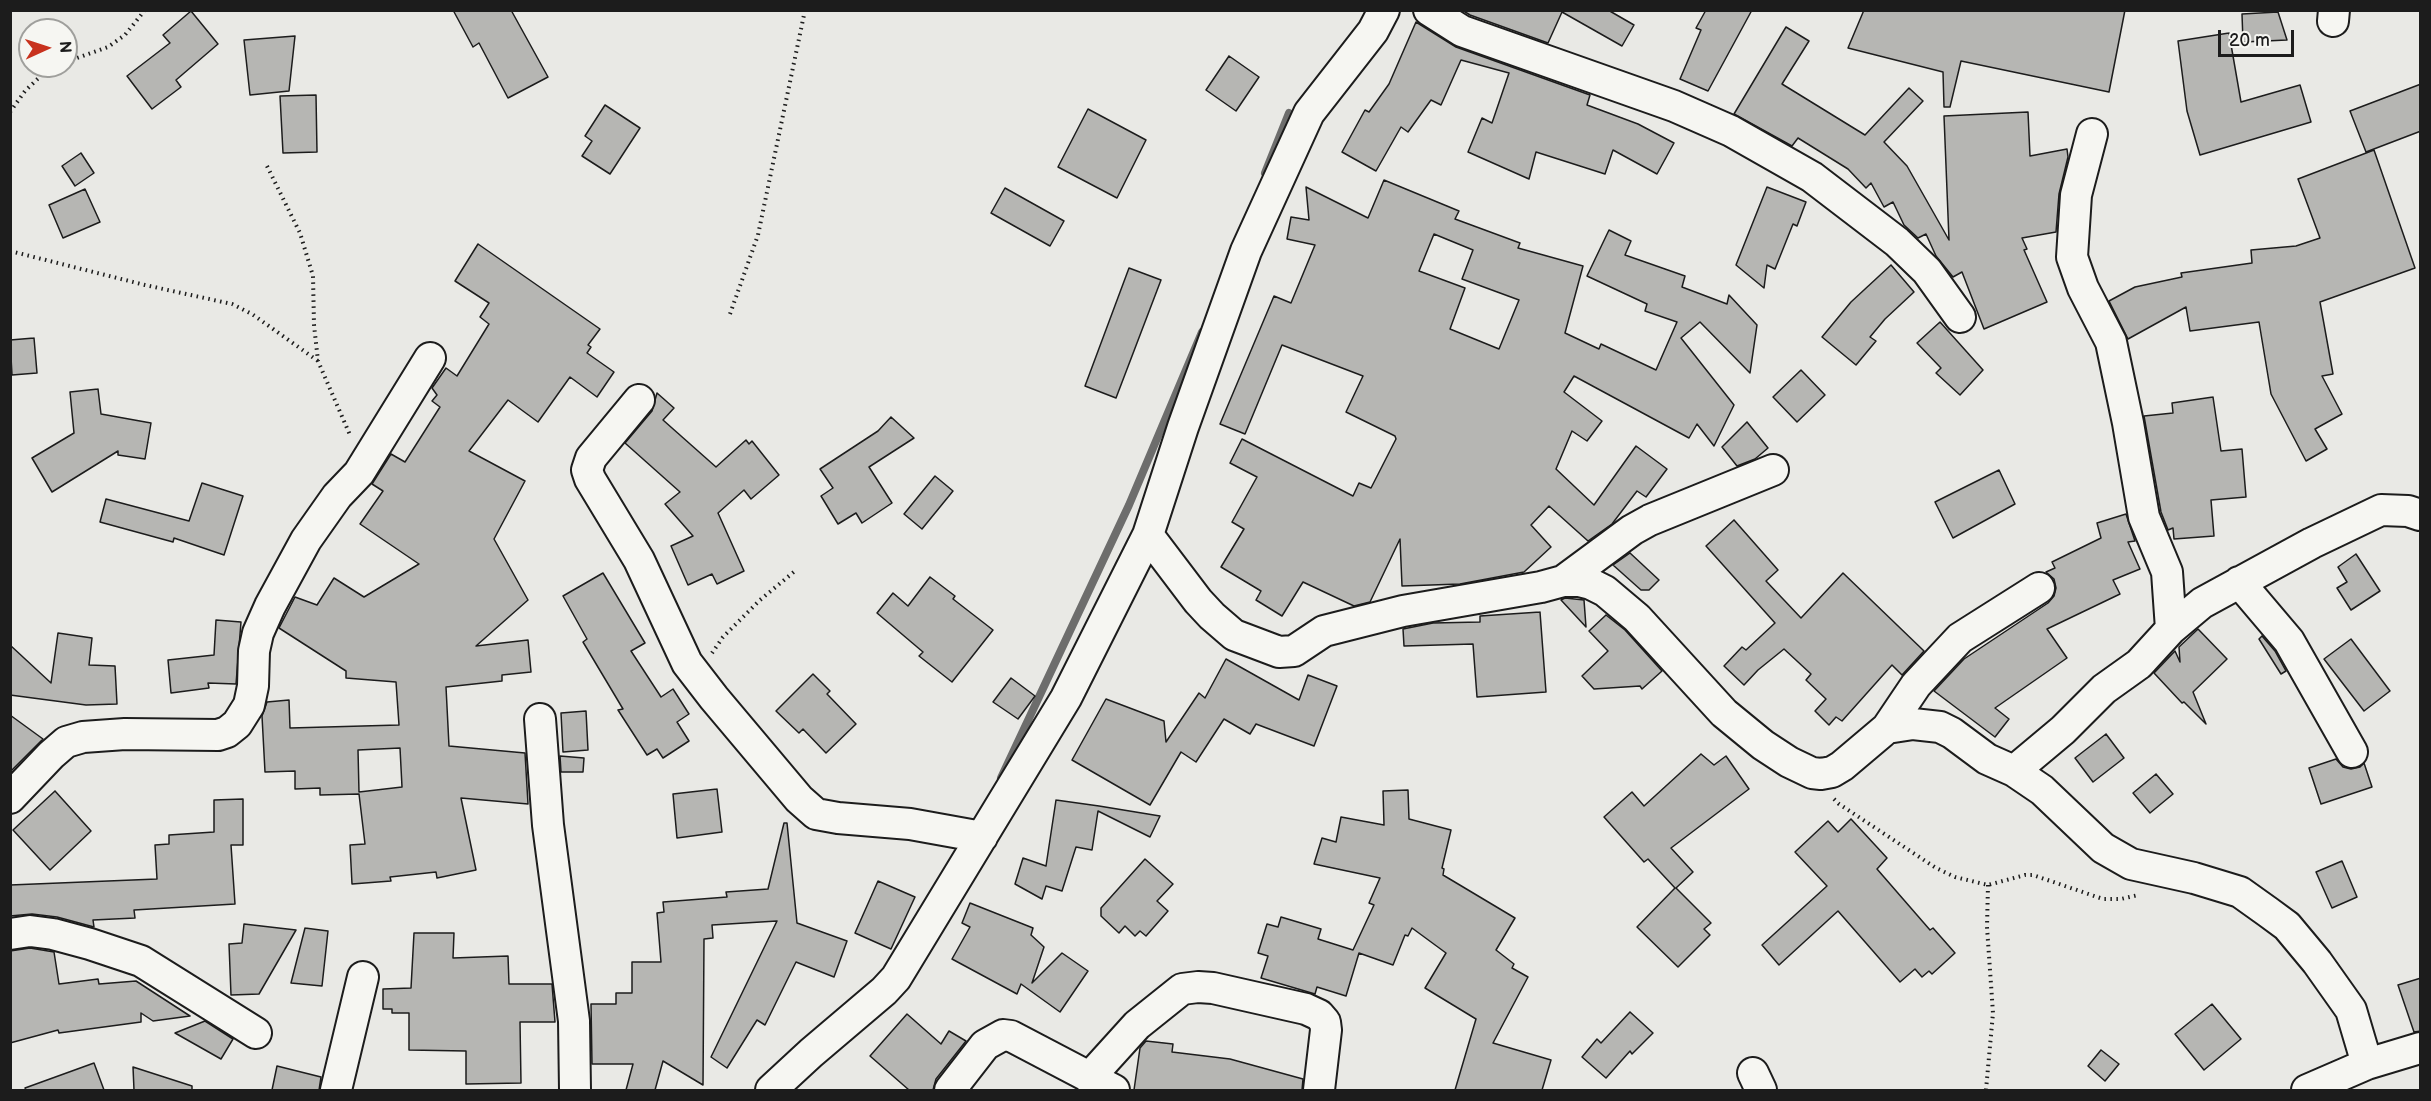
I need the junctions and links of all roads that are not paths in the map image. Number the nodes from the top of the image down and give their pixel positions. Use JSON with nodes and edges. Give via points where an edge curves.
{"nodes":[{"id":1,"x":1384,"y":10,"type":"edge"},
{"id":2,"x":1429,"y":10,"type":"edge"},
{"id":3,"x":2092,"y":134,"type":"dead end"},
{"id":4,"x":1960,"y":317,"type":"dead end"},
{"id":5,"x":430,"y":358,"type":"dead end"},
{"id":6,"x":639,"y":400,"type":"dead end"},
{"id":7,"x":1773,"y":470,"type":"dead end"},
{"id":8,"x":2421,"y":515,"type":"edge"},
{"id":9,"x":1148,"y":535,"type":"junction"},
{"id":10,"x":1563,"y":581,"type":"junction"},
{"id":11,"x":2240,"y":582,"type":"junction"},
{"id":12,"x":2039,"y":588,"type":"dead end"},
{"id":13,"x":2171,"y":629,"type":"junction"},
{"id":14,"x":540,"y":719,"type":"dead end"},
{"id":15,"x":1887,"y":728,"type":"junction"},
{"id":16,"x":2352,"y":752,"type":"dead end"},
{"id":17,"x":2014,"y":771,"type":"junction"},
{"id":18,"x":10,"y":798,"type":"edge"},
{"id":19,"x":982,"y":837,"type":"junction"},
{"id":20,"x":10,"y":934,"type":"edge"},
{"id":21,"x":363,"y":977,"type":"dead end"},
{"id":22,"x":256,"y":1033,"type":"dead end"},
{"id":23,"x":2421,"y":1048,"type":"edge"},
{"id":24,"x":2367,"y":1064,"type":"junction"},
{"id":25,"x":1102,"y":1084,"type":"edge"},
{"id":26,"x":336,"y":1090,"type":"edge"},
{"id":27,"x":575,"y":1090,"type":"edge"},
{"id":28,"x":771,"y":1090,"type":"edge"},
{"id":29,"x":950,"y":1090,"type":"edge"},
{"id":30,"x":1319,"y":1090,"type":"edge"},
{"id":31,"x":2307,"y":1090,"type":"edge"}],
"edges":[{"from":1,"to":9,"type":"street","via":[[1309,113],[1246,251]]},
{"from":2,"to":4,"type":"street","via":[[1462,31],[1674,106],[1731,131],[1812,177],[1897,242],[1927,271]]},
{"from":3,"to":13,"type":"street","via":[[2076,195],[2072,257],[2110,342],[2144,517],[2167,572]]},
{"from":5,"to":18,"type":"street","via":[[359,473],[306,540],[270,606],[254,651],[249,705],[237,724],[218,735],[126,734],[66,742]]},
{"from":6,"to":19,"type":"street","via":[[591,458],[587,470],[639,560],[687,663],[799,799],[816,813]]},
{"from":7,"to":10,"type":"street","via":[[1650,520]]},
{"from":8,"to":11,"type":"street","via":[[2381,510]]},
{"from":9,"to":10,"type":"street","via":[[1219,622],[1234,635],[1279,652],[1294,651],[1316,635],[1345,625]]},
{"from":9,"to":19,"type":"street","via":[[1066,698]]},
{"from":10,"to":15,"type":"street","via":[[1579,581],[1605,591],[1637,618],[1724,713],[1763,745],[1812,773],[1832,772]]},
{"from":11,"to":13,"type":"street","via":[[2202,603]]},
{"from":11,"to":16,"type":"street","via":[[2289,641]]},
{"from":12,"to":15,"type":"street","via":[[1960,638],[1916,685]]},
{"from":13,"to":17,"type":"street","via":[[2139,664],[2104,689],[2064,730]]},
{"from":14,"to":27,"type":"street","via":[[548,825],[574,1021]]},
{"from":15,"to":17,"type":"street","via":[[1913,724],[1940,727],[1987,759]]},
{"from":17,"to":24,"type":"street","via":[[2042,790],[2103,848],[2122,859],[2240,892],[2286,926],[2351,1010]]},
{"from":19,"to":28,"type":"street","via":[[896,978]]},
{"from":20,"to":22,"type":"street","via":[[53,934],[141,961]]},
{"from":21,"to":26,"type":"street"},
{"from":23,"to":24,"type":"street"},
{"from":24,"to":31,"type":"street"},
{"from":25,"to":29,"type":"street","via":[[1003,1035],[984,1045]]},
{"from":25,"to":30,"type":"street","via":[[1137,1025],[1182,989],[1198,987],[1319,1015],[1326,1030]]}]}
